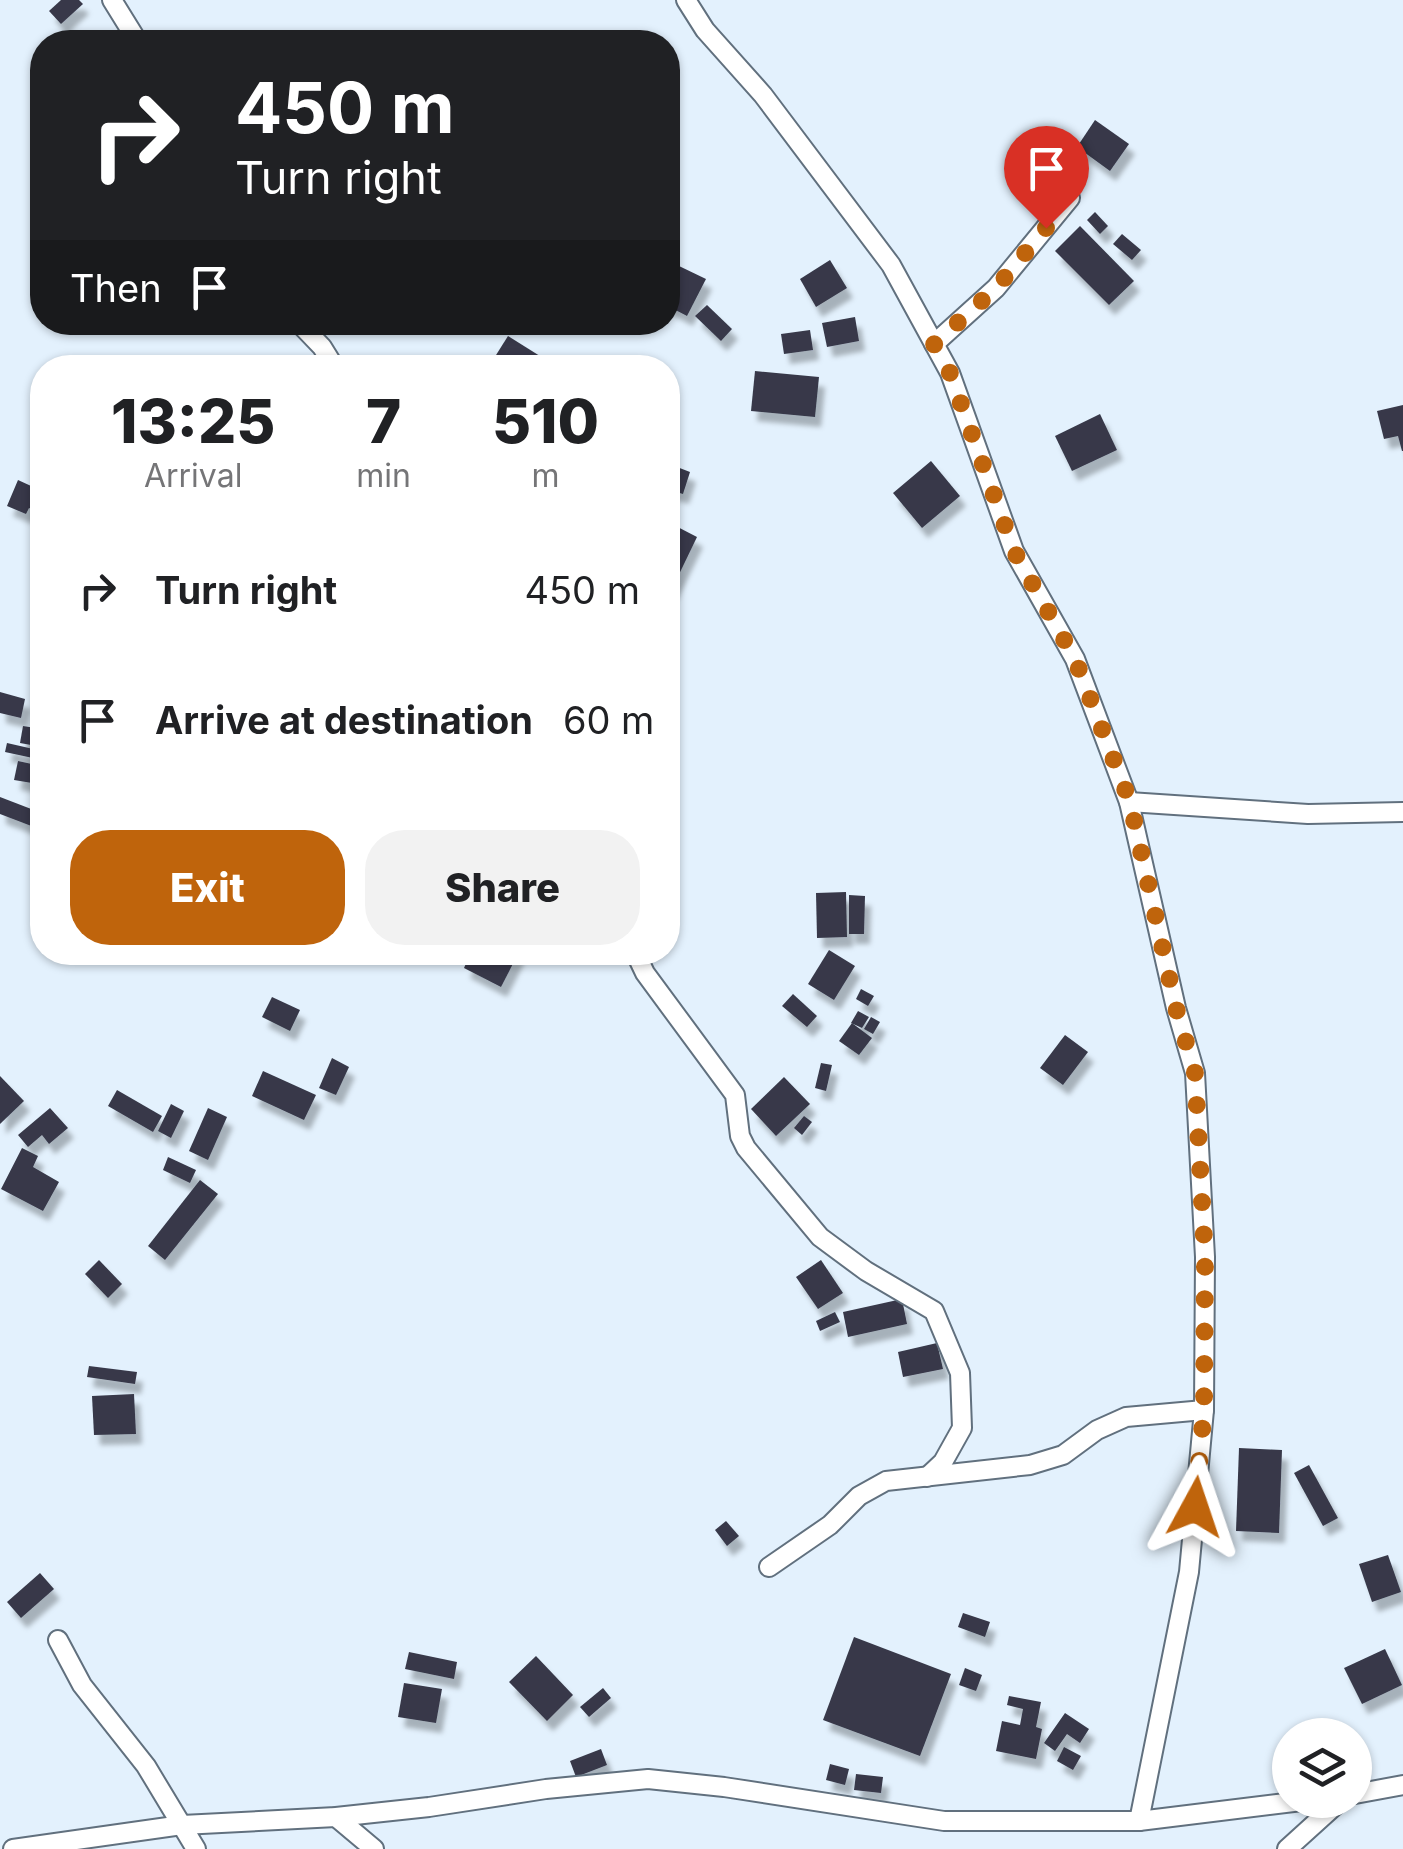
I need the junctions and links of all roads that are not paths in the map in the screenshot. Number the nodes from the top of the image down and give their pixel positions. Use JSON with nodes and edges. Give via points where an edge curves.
{"nodes":[{"id":1,"x":112,"y":0,"type":"edge"},
{"id":2,"x":686,"y":0,"type":"edge"},
{"id":3,"x":131,"y":30,"type":"edge"},
{"id":4,"x":1070,"y":198,"type":"dead end"},
{"id":5,"x":311,"y":335,"type":"edge"},
{"id":6,"x":934,"y":344,"type":"junction"},
{"id":7,"x":328,"y":355,"type":"edge"},
{"id":8,"x":1130,"y":802,"type":"junction"},
{"id":9,"x":1403,"y":812,"type":"edge"},
{"id":10,"x":641,"y":965,"type":"edge"},
{"id":11,"x":1204,"y":1410,"type":"junction"},
{"id":12,"x":927,"y":1477,"type":"junction"},
{"id":13,"x":770,"y":1567,"type":"dead end"},
{"id":14,"x":58,"y":1640,"type":"dead end"},
{"id":15,"x":1403,"y":1785,"type":"edge"},
{"id":16,"x":1372,"y":1791,"type":"edge"},
{"id":17,"x":1272,"y":1805,"type":"edge"},
{"id":18,"x":336,"y":1817,"type":"junction"},
{"id":19,"x":1321,"y":1818,"type":"edge"},
{"id":20,"x":1140,"y":1821,"type":"junction"},
{"id":21,"x":182,"y":1826,"type":"junction"},
{"id":22,"x":12,"y":1849,"type":"edge"},
{"id":23,"x":196,"y":1849,"type":"edge"},
{"id":24,"x":374,"y":1849,"type":"edge"},
{"id":25,"x":1287,"y":1849,"type":"edge"}],
"edges":[{"from":1,"to":3,"type":"street"},
{"from":2,"to":6,"type":"street","via":[[891,265]]},
{"from":4,"to":6,"type":"street","via":[[996,288]]},
{"from":5,"to":7,"type":"street"},
{"from":6,"to":8,"type":"street","via":[[1014,551],[1075,659]]},
{"from":8,"to":9,"type":"street","via":[[1308,814]]},
{"from":8,"to":11,"type":"street","via":[[1195,1073],[1205,1257]]},
{"from":10,"to":12,"type":"street","via":[[735,1095],[746,1148],[820,1237],[934,1311],[960,1373],[962,1428]]},
{"from":11,"to":12,"type":"street","via":[[1126,1417],[1062,1455],[1030,1465]]},
{"from":11,"to":20,"type":"street","via":[[1190,1572]]},
{"from":12,"to":13,"type":"street","via":[[886,1481],[859,1496]]},
{"from":14,"to":21,"type":"street"},
{"from":15,"to":16,"type":"street"},
{"from":17,"to":20,"type":"street"},
{"from":18,"to":20,"type":"street","via":[[648,1780],[944,1821]]},
{"from":18,"to":21,"type":"street"},
{"from":18,"to":24,"type":"street"},
{"from":19,"to":25,"type":"street"},
{"from":21,"to":22,"type":"street"},
{"from":21,"to":23,"type":"street"}]}
